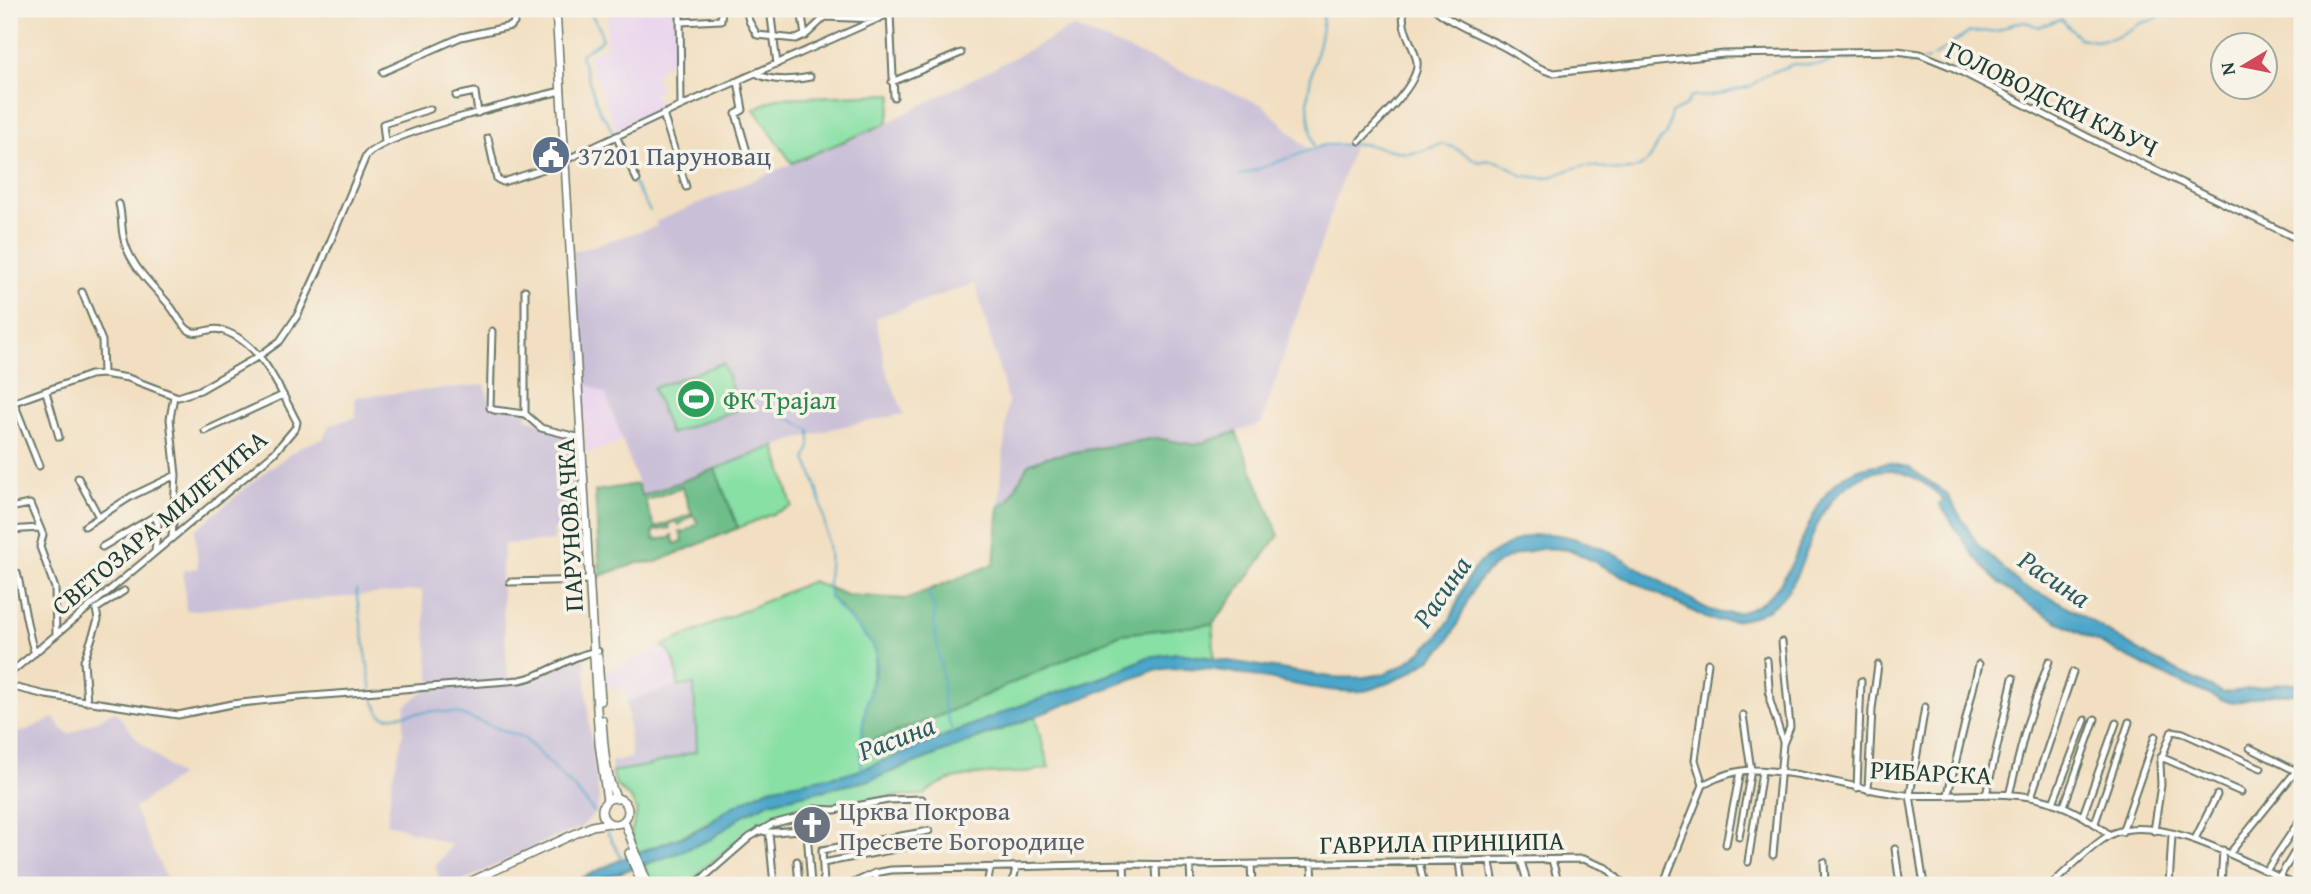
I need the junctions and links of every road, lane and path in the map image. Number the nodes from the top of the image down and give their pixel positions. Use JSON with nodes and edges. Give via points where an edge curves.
{"nodes":[{"id":1,"x":512,"y":9,"type":"edge"},
{"id":2,"x":556,"y":9,"type":"edge"},
{"id":3,"x":681,"y":9,"type":"edge"},
{"id":4,"x":722,"y":9,"type":"edge"},
{"id":5,"x":746,"y":9,"type":"edge"},
{"id":6,"x":769,"y":9,"type":"edge"},
{"id":7,"x":801,"y":9,"type":"edge"},
{"id":8,"x":900,"y":9,"type":"edge"},
{"id":9,"x":1404,"y":9,"type":"edge"},
{"id":10,"x":1435,"y":9,"type":"edge"},
{"id":11,"x":888,"y":11,"type":"edge"},
{"id":12,"x":878,"y":19,"type":"junction"},
{"id":13,"x":681,"y":22,"type":"junction"},
{"id":14,"x":804,"y":36,"type":"junction"},
{"id":15,"x":772,"y":37,"type":"junction"},
{"id":16,"x":961,"y":53,"type":"dead end"},
{"id":17,"x":777,"y":64,"type":"junction"},
{"id":18,"x":383,"y":72,"type":"dead end"},
{"id":19,"x":756,"y":73,"type":"junction"},
{"id":20,"x":810,"y":77,"type":"dead end"},
{"id":21,"x":738,"y":81,"type":"junction"},
{"id":22,"x":892,"y":82,"type":"junction"},
{"id":23,"x":562,"y":91,"type":"junction"},
{"id":24,"x":456,"y":96,"type":"dead end"},
{"id":25,"x":894,"y":97,"type":"dead end"},
{"id":26,"x":681,"y":106,"type":"junction"},
{"id":27,"x":430,"y":109,"type":"dead end"},
{"id":28,"x":478,"y":113,"type":"junction"},
{"id":29,"x":663,"y":114,"type":"junction"},
{"id":30,"x":617,"y":135,"type":"junction"},
{"id":31,"x":488,"y":138,"type":"dead end"},
{"id":32,"x":1360,"y":141,"type":"dead end"},
{"id":33,"x":386,"y":142,"type":"junction"},
{"id":34,"x":565,"y":160,"type":"junction"},
{"id":35,"x":750,"y":162,"type":"dead end"},
{"id":36,"x":637,"y":180,"type":"dead end"},
{"id":37,"x":686,"y":187,"type":"dead end"},
{"id":38,"x":119,"y":204,"type":"dead end"},
{"id":39,"x":2302,"y":241,"type":"edge"},
{"id":40,"x":572,"y":260,"type":"junction"},
{"id":41,"x":525,"y":290,"type":"dead end"},
{"id":42,"x":82,"y":292,"type":"dead end"},
{"id":43,"x":492,"y":331,"type":"dead end"},
{"id":44,"x":259,"y":356,"type":"junction"},
{"id":45,"x":103,"y":374,"type":"junction"},
{"id":46,"x":46,"y":392,"type":"junction"},
{"id":47,"x":283,"y":395,"type":"junction"},
{"id":48,"x":174,"y":396,"type":"junction"},
{"id":49,"x":12,"y":404,"type":"edge"},
{"id":50,"x":526,"y":415,"type":"junction"},
{"id":51,"x":205,"y":431,"type":"dead end"},
{"id":52,"x":59,"y":437,"type":"dead end"},
{"id":53,"x":581,"y":438,"type":"junction"},
{"id":54,"x":39,"y":466,"type":"dead end"},
{"id":55,"x":176,"y":475,"type":"junction"},
{"id":56,"x":78,"y":478,"type":"dead end"},
{"id":57,"x":9,"y":508,"type":"edge"},
{"id":58,"x":99,"y":517,"type":"junction"},
{"id":59,"x":85,"y":526,"type":"dead end"},
{"id":60,"x":39,"y":528,"type":"junction"},
{"id":61,"x":9,"y":530,"type":"edge"},
{"id":62,"x":172,"y":537,"type":"junction"},
{"id":63,"x":102,"y":547,"type":"dead end"},
{"id":64,"x":155,"y":551,"type":"junction"},
{"id":65,"x":17,"y":572,"type":"dead end"},
{"id":66,"x":590,"y":580,"type":"junction"},
{"id":67,"x":510,"y":582,"type":"dead end"},
{"id":68,"x":124,"y":591,"type":"dead end"},
{"id":69,"x":56,"y":635,"type":"junction"},
{"id":70,"x":1782,"y":642,"type":"dead end"},
{"id":71,"x":596,"y":651,"type":"junction"},
{"id":72,"x":35,"y":653,"type":"junction"},
{"id":73,"x":1767,"y":660,"type":"dead end"},
{"id":74,"x":2049,"y":661,"type":"dead end"},
{"id":75,"x":1707,"y":663,"type":"dead end"},
{"id":76,"x":1979,"y":664,"type":"dead end"},
{"id":77,"x":1878,"y":665,"type":"dead end"},
{"id":78,"x":2073,"y":672,"type":"dead end"},
{"id":79,"x":9,"y":674,"type":"edge"},
{"id":80,"x":2013,"y":678,"type":"dead end"},
{"id":81,"x":1861,"y":681,"type":"dead end"},
{"id":82,"x":9,"y":686,"type":"edge"},
{"id":83,"x":87,"y":702,"type":"junction"},
{"id":84,"x":1925,"y":707,"type":"dead end"},
{"id":85,"x":1743,"y":715,"type":"dead end"},
{"id":86,"x":2095,"y":719,"type":"dead end"},
{"id":87,"x":2085,"y":720,"type":"dead end"},
{"id":88,"x":2129,"y":722,"type":"dead end"},
{"id":89,"x":2116,"y":723,"type":"dead end"},
{"id":90,"x":2155,"y":736,"type":"dead end"},
{"id":91,"x":1783,"y":742,"type":"junction"},
{"id":92,"x":2250,"y":748,"type":"dead end"},
{"id":93,"x":2161,"y":757,"type":"junction"},
{"id":94,"x":2261,"y":768,"type":"dead end"},
{"id":95,"x":1751,"y":770,"type":"junction"},
{"id":96,"x":1741,"y":771,"type":"junction"},
{"id":97,"x":1762,"y":771,"type":"junction"},
{"id":98,"x":1782,"y":772,"type":"junction"},
{"id":99,"x":1703,"y":785,"type":"junction"},
{"id":100,"x":1857,"y":788,"type":"junction"},
{"id":101,"x":1868,"y":790,"type":"junction"},
{"id":102,"x":2241,"y":792,"type":"dead end"},
{"id":103,"x":1948,"y":794,"type":"junction"},
{"id":104,"x":1910,"y":795,"type":"junction"},
{"id":105,"x":1986,"y":795,"type":"junction"},
{"id":106,"x":2009,"y":795,"type":"junction"},
{"id":107,"x":2217,"y":795,"type":"dead end"},
{"id":108,"x":2031,"y":797,"type":"junction"},
{"id":109,"x":617,"y":799,"type":"junction"},
{"id":110,"x":922,"y":799,"type":"dead end"},
{"id":111,"x":607,"y":801,"type":"junction"},
{"id":112,"x":2053,"y":803,"type":"junction"},
{"id":113,"x":2064,"y":806,"type":"junction"},
{"id":114,"x":602,"y":814,"type":"junction"},
{"id":115,"x":2083,"y":815,"type":"junction"},
{"id":116,"x":2302,"y":817,"type":"edge"},
{"id":117,"x":624,"y":821,"type":"junction"},
{"id":118,"x":2095,"y":823,"type":"junction"},
{"id":119,"x":612,"y":824,"type":"junction"},
{"id":120,"x":592,"y":826,"type":"junction"},
{"id":121,"x":759,"y":830,"type":"junction"},
{"id":122,"x":929,"y":831,"type":"dead end"},
{"id":123,"x":2154,"y":831,"type":"junction"},
{"id":124,"x":2122,"y":832,"type":"junction"},
{"id":125,"x":769,"y":833,"type":"junction"},
{"id":126,"x":2110,"y":835,"type":"junction"},
{"id":127,"x":2172,"y":835,"type":"junction"},
{"id":128,"x":625,"y":836,"type":"junction"},
{"id":129,"x":1739,"y":837,"type":"dead end"},
{"id":130,"x":2195,"y":839,"type":"junction"},
{"id":131,"x":2302,"y":840,"type":"edge"},
{"id":132,"x":931,"y":842,"type":"dead end"},
{"id":133,"x":1726,"y":844,"type":"dead end"},
{"id":134,"x":1895,"y":849,"type":"dead end"},
{"id":135,"x":2223,"y":850,"type":"junction"},
{"id":136,"x":2230,"y":853,"type":"junction"},
{"id":137,"x":1773,"y":855,"type":"dead end"},
{"id":138,"x":1552,"y":860,"type":"junction"},
{"id":139,"x":797,"y":861,"type":"dead end"},
{"id":140,"x":1521,"y":861,"type":"junction"},
{"id":141,"x":1459,"y":862,"type":"junction"},
{"id":142,"x":1490,"y":862,"type":"junction"},
{"id":143,"x":1748,"y":862,"type":"dead end"},
{"id":144,"x":1824,"y":862,"type":"dead end"},
{"id":145,"x":823,"y":863,"type":"junction"},
{"id":146,"x":1419,"y":863,"type":"junction"},
{"id":147,"x":1124,"y":864,"type":"junction"},
{"id":148,"x":1251,"y":864,"type":"junction"},
{"id":149,"x":1311,"y":864,"type":"junction"},
{"id":150,"x":1156,"y":866,"type":"junction"},
{"id":151,"x":1190,"y":866,"type":"junction"},
{"id":152,"x":1016,"y":868,"type":"junction"},
{"id":153,"x":990,"y":869,"type":"junction"},
{"id":154,"x":2266,"y":871,"type":"junction"},
{"id":155,"x":875,"y":873,"type":"junction"},
{"id":156,"x":2279,"y":878,"type":"junction"},
{"id":157,"x":1623,"y":883,"type":"edge"},
{"id":158,"x":463,"y":885,"type":"edge"},
{"id":159,"x":642,"y":885,"type":"edge"},
{"id":160,"x":648,"y":885,"type":"edge"},
{"id":161,"x":695,"y":885,"type":"edge"},
{"id":162,"x":774,"y":885,"type":"edge"},
{"id":163,"x":799,"y":885,"type":"edge"},
{"id":164,"x":811,"y":885,"type":"edge"},
{"id":165,"x":824,"y":885,"type":"edge"},
{"id":166,"x":849,"y":885,"type":"edge"},
{"id":167,"x":878,"y":885,"type":"edge"},
{"id":168,"x":987,"y":885,"type":"edge"},
{"id":169,"x":1012,"y":885,"type":"edge"},
{"id":170,"x":1125,"y":885,"type":"edge"},
{"id":171,"x":1157,"y":885,"type":"edge"},
{"id":172,"x":1191,"y":885,"type":"edge"},
{"id":173,"x":1252,"y":885,"type":"edge"},
{"id":174,"x":1313,"y":885,"type":"edge"},
{"id":175,"x":1424,"y":885,"type":"edge"},
{"id":176,"x":1462,"y":885,"type":"edge"},
{"id":177,"x":1494,"y":885,"type":"edge"},
{"id":178,"x":1528,"y":885,"type":"edge"},
{"id":179,"x":1559,"y":885,"type":"edge"},
{"id":180,"x":1609,"y":885,"type":"edge"},
{"id":181,"x":1663,"y":885,"type":"edge"},
{"id":182,"x":1825,"y":885,"type":"edge"},
{"id":183,"x":1900,"y":885,"type":"edge"},
{"id":184,"x":1924,"y":885,"type":"edge"},
{"id":185,"x":2051,"y":885,"type":"edge"},
{"id":186,"x":2169,"y":885,"type":"edge"},
{"id":187,"x":2221,"y":885,"type":"edge"},
{"id":188,"x":2295,"y":885,"type":"edge"}],
"edges":[{"from":1,"to":18,"type":"street","via":[[513,25],[461,37]]},
{"from":2,"to":23,"type":"main road","name":"ПАРУНОВАЧКА"},
{"from":3,"to":13,"type":"street"},
{"from":4,"to":13,"type":"street","via":[[721,20]]},
{"from":5,"to":15,"type":"street","via":[[754,32]]},
{"from":6,"to":15,"type":"street"},
{"from":7,"to":14,"type":"street"},
{"from":8,"to":11,"type":"street"},
{"from":9,"to":32,"type":"street","via":[[1402,23],[1416,60],[1415,74],[1383,120]]},
{"from":10,"to":39,"type":"street","name":"ГОЛОВОДСКИ КЉУЧ","via":[[1554,74],[1724,54],[1920,54]]},
{"from":11,"to":12,"type":"street"},
{"from":11,"to":22,"type":"street"},
{"from":12,"to":14,"type":"street","via":[[843,14],[825,17]]},
{"from":12,"to":17,"type":"street"},
{"from":13,"to":26,"type":"street"},
{"from":14,"to":15,"type":"street","via":[[790,40]]},
{"from":15,"to":17,"type":"street"},
{"from":16,"to":22,"type":"street"},
{"from":17,"to":19,"type":"street"},
{"from":19,"to":20,"type":"street"},
{"from":19,"to":21,"type":"street"},
{"from":21,"to":26,"type":"street"},
{"from":21,"to":35,"type":"street","via":[[743,110],[736,114]]},
{"from":22,"to":25,"type":"street"},
{"from":23,"to":28,"type":"street"},
{"from":23,"to":34,"type":"main road","name":"ПАРУНОВАЧКА"},
{"from":24,"to":28,"type":"street","via":[[474,91]]},
{"from":26,"to":29,"type":"street"},
{"from":27,"to":33,"type":"street","via":[[383,124]]},
{"from":28,"to":33,"type":"street"},
{"from":29,"to":30,"type":"street"},
{"from":29,"to":37,"type":"street"},
{"from":30,"to":34,"type":"street"},
{"from":30,"to":36,"type":"street"},
{"from":31,"to":34,"type":"street","via":[[497,179],[502,182]]},
{"from":33,"to":44,"type":"street","via":[[366,156],[297,316],[280,341]]},
{"from":34,"to":40,"type":"main road","name":"ПАРУНОВАЧКА"},
{"from":38,"to":44,"type":"street","via":[[123,237],[139,272],[187,329],[220,329]]},
{"from":40,"to":53,"type":"main road","name":"ПАРУНОВАЧКА"},
{"from":40,"to":71,"type":"main road","name":"ПАРУНОВАЧКА"},
{"from":41,"to":50,"type":"street"},
{"from":42,"to":45,"type":"street","via":[[102,341]]},
{"from":43,"to":50,"type":"street","via":[[490,408]]},
{"from":44,"to":47,"type":"street"},
{"from":44,"to":48,"type":"street","via":[[200,390]]},
{"from":45,"to":46,"type":"street","via":[[81,377]]},
{"from":45,"to":48,"type":"street","via":[[128,378]]},
{"from":46,"to":49,"type":"street"},
{"from":46,"to":52,"type":"street"},
{"from":47,"to":51,"type":"street"},
{"from":47,"to":62,"type":"street","name":"СВЕТОЗАРА МИЛЕТИЋА","via":[[297,422],[291,435]]},
{"from":48,"to":55,"type":"street","via":[[170,419]]},
{"from":49,"to":54,"type":"street"},
{"from":50,"to":53,"type":"street","via":[[541,428]]},
{"from":53,"to":66,"type":"main road","name":"ПАРУНОВАЧКА"},
{"from":55,"to":58,"type":"street"},
{"from":55,"to":62,"type":"street"},
{"from":56,"to":58,"type":"street"},
{"from":57,"to":60,"type":"street","via":[[30,504]]},
{"from":58,"to":59,"type":"street"},
{"from":60,"to":61,"type":"street"},
{"from":60,"to":69,"type":"street","via":[[44,538],[40,547],[55,588]]},
{"from":62,"to":64,"type":"street","name":"СВЕТОЗАРА МИЛЕТИЋА"},
{"from":63,"to":64,"type":"street","via":[[154,516],[158,518]]},
{"from":64,"to":69,"type":"street","name":"СВЕТОЗАРА МИЛЕТИЋА"},
{"from":65,"to":72,"type":"street"},
{"from":66,"to":67,"type":"street"},
{"from":66,"to":71,"type":"main road","name":"ПАРУНОВАЧКА"},
{"from":68,"to":83,"type":"street","via":[[96,609],[84,661]]},
{"from":69,"to":72,"type":"street","name":"СВЕТОЗАРА МИЛЕТИЋА"},
{"from":70,"to":91,"type":"street","via":[[1790,727]]},
{"from":71,"to":83,"type":"street","via":[[536,677],[241,703],[178,715]]},
{"from":71,"to":109,"type":"main road","name":"ПАРУНОВАЧКА","via":[[604,747]]},
{"from":71,"to":111,"type":"main road","name":"ПАРУНОВАЧКА","via":[[599,752]]},
{"from":72,"to":79,"type":"street","name":"СВЕТОЗАРА МИЛЕТИЋА"},
{"from":73,"to":91,"type":"street","via":[[1770,701]]},
{"from":74,"to":106,"type":"street"},
{"from":75,"to":99,"type":"street","via":[[1695,760]]},
{"from":76,"to":103,"type":"street"},
{"from":77,"to":101,"type":"street"},
{"from":78,"to":108,"type":"street"},
{"from":80,"to":105,"type":"street"},
{"from":81,"to":100,"type":"street"},
{"from":82,"to":83,"type":"street"},
{"from":84,"to":104,"type":"street"},
{"from":85,"to":95,"type":"street"},
{"from":86,"to":113,"type":"street"},
{"from":87,"to":112,"type":"street"},
{"from":88,"to":118,"type":"street"},
{"from":89,"to":115,"type":"street"},
{"from":90,"to":124,"type":"street"},
{"from":91,"to":98,"type":"street"},
{"from":92,"to":136,"type":"street","via":[[2296,771]]},
{"from":93,"to":94,"type":"street","via":[[2175,730]]},
{"from":93,"to":102,"type":"street"},
{"from":93,"to":123,"type":"street"},
{"from":95,"to":96,"type":"street","name":"РИБАРСКА"},
{"from":95,"to":97,"type":"street","name":"РИБАРСКА"},
{"from":95,"to":129,"type":"street"},
{"from":96,"to":99,"type":"street","name":"РИБАРСКА"},
{"from":96,"to":133,"type":"street"},
{"from":97,"to":98,"type":"street","name":"РИБАРСКА"},
{"from":97,"to":143,"type":"street"},
{"from":98,"to":100,"type":"street","name":"РИБАРСКА"},
{"from":98,"to":137,"type":"street"},
{"from":99,"to":181,"type":"street"},
{"from":100,"to":101,"type":"street","name":"РИБАРСКА"},
{"from":101,"to":104,"type":"street","name":"РИБАРСКА"},
{"from":103,"to":104,"type":"street","name":"РИБАРСКА"},
{"from":103,"to":105,"type":"street","name":"РИБАРСКА"},
{"from":104,"to":184,"type":"street"},
{"from":105,"to":106,"type":"street","name":"РИБАРСКА"},
{"from":106,"to":108,"type":"street","name":"РИБАРСКА"},
{"from":107,"to":130,"type":"street"},
{"from":108,"to":112,"type":"street","name":"РИБАРСКА"},
{"from":109,"to":111,"type":"main road"},
{"from":109,"to":117,"type":"main road","via":[[627,809]]},
{"from":110,"to":121,"type":"street","via":[[815,809]]},
{"from":111,"to":114,"type":"main road"},
{"from":112,"to":113,"type":"street","name":"РИБАРСКА"},
{"from":113,"to":115,"type":"street","name":"РИБАРСКА"},
{"from":114,"to":119,"type":"main road"},
{"from":114,"to":120,"type":"main road"},
{"from":115,"to":118,"type":"street","name":"РИБАРСКА"},
{"from":116,"to":154,"type":"street"},
{"from":117,"to":119,"type":"main road"},
{"from":117,"to":128,"type":"main road"},
{"from":118,"to":126,"type":"street","name":"РИБАРСКА"},
{"from":119,"to":120,"type":"main road"},
{"from":119,"to":128,"type":"main road"},
{"from":120,"to":158,"type":"main road"},
{"from":121,"to":125,"type":"street"},
{"from":121,"to":161,"type":"street"},
{"from":122,"to":145,"type":"street","via":[[822,850]]},
{"from":123,"to":124,"type":"street"},
{"from":123,"to":127,"type":"street"},
{"from":124,"to":126,"type":"street"},
{"from":125,"to":162,"type":"street"},
{"from":125,"to":164,"type":"street","via":[[807,832]]},
{"from":126,"to":185,"type":"street"},
{"from":127,"to":130,"type":"street"},
{"from":127,"to":186,"type":"street"},
{"from":128,"to":159,"type":"main road"},
{"from":128,"to":160,"type":"main road"},
{"from":130,"to":135,"type":"street"},
{"from":131,"to":156,"type":"street"},
{"from":132,"to":145,"type":"street"},
{"from":134,"to":183,"type":"street"},
{"from":135,"to":136,"type":"street"},
{"from":135,"to":187,"type":"street"},
{"from":136,"to":154,"type":"street"},
{"from":138,"to":140,"type":"street","name":"ГАВРИЛА ПРИНЦИПА"},
{"from":138,"to":157,"type":"street","name":"ГАВРИЛА ПРИНЦИПА","via":[[1593,861]]},
{"from":138,"to":179,"type":"street"},
{"from":139,"to":163,"type":"street"},
{"from":140,"to":142,"type":"street","name":"ГАВРИЛА ПРИНЦИПА"},
{"from":140,"to":178,"type":"street"},
{"from":141,"to":142,"type":"street","name":"ГАВРИЛА ПРИНЦИПА"},
{"from":141,"to":146,"type":"street","name":"ГАВРИЛА ПРИНЦИПА"},
{"from":141,"to":176,"type":"street"},
{"from":142,"to":177,"type":"street"},
{"from":144,"to":182,"type":"street"},
{"from":145,"to":165,"type":"street"},
{"from":146,"to":149,"type":"street","name":"ГАВРИЛА ПРИНЦИПА"},
{"from":146,"to":175,"type":"street"},
{"from":147,"to":150,"type":"street","name":"ГАВРИЛА ПРИНЦИПА"},
{"from":147,"to":152,"type":"street","name":"ГАВРИЛА ПРИНЦИПА"},
{"from":147,"to":170,"type":"street"},
{"from":148,"to":149,"type":"street","name":"ГАВРИЛА ПРИНЦИПА"},
{"from":148,"to":151,"type":"street","name":"ГАВРИЛА ПРИНЦИПА"},
{"from":148,"to":173,"type":"street"},
{"from":149,"to":174,"type":"street"},
{"from":150,"to":151,"type":"street","name":"ГАВРИЛА ПРИНЦИПА"},
{"from":150,"to":171,"type":"street"},
{"from":151,"to":172,"type":"street"},
{"from":152,"to":153,"type":"street","name":"ГАВРИЛА ПРИНЦИПА"},
{"from":152,"to":169,"type":"street"},
{"from":153,"to":155,"type":"street","name":"ГАВРИЛА ПРИНЦИПА"},
{"from":153,"to":168,"type":"street"},
{"from":154,"to":156,"type":"street"},
{"from":155,"to":166,"type":"street","name":"ГАВРИЛА ПРИНЦИПА"},
{"from":155,"to":167,"type":"street"},
{"from":156,"to":188,"type":"street"},
{"from":157,"to":180,"type":"street"}]}
